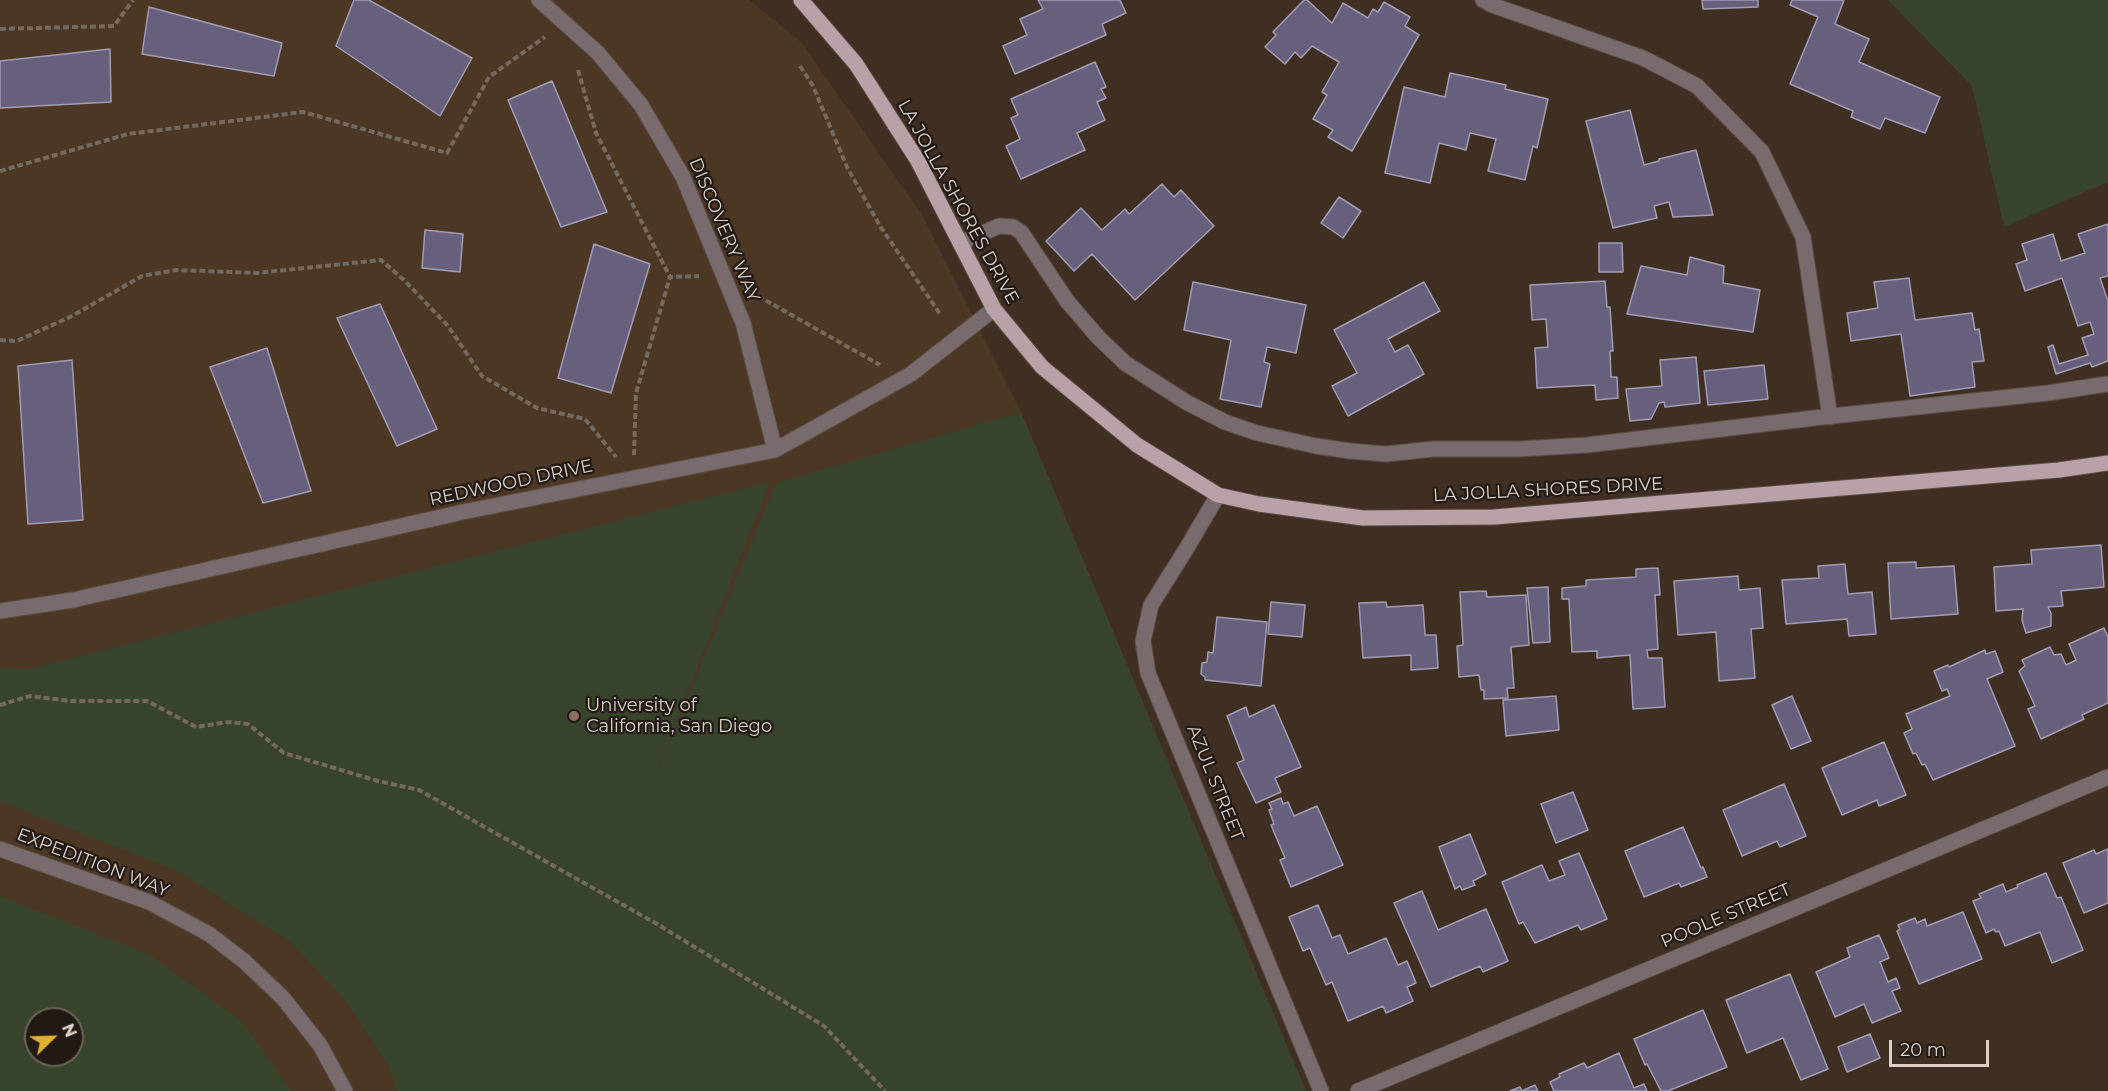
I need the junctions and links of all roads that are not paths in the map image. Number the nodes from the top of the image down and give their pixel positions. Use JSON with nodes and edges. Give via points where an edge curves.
{"nodes":[{"id":1,"x":539,"y":0,"type":"edge"},
{"id":2,"x":801,"y":0,"type":"edge"},
{"id":3,"x":1483,"y":0,"type":"edge"},
{"id":4,"x":960,"y":243,"type":"junction"},
{"id":5,"x":993,"y":309,"type":"junction"},
{"id":6,"x":2108,"y":384,"type":"edge"},
{"id":7,"x":1830,"y":417,"type":"junction"},
{"id":8,"x":775,"y":450,"type":"junction"},
{"id":9,"x":2108,"y":463,"type":"edge"},
{"id":10,"x":1218,"y":495,"type":"junction"},
{"id":11,"x":0,"y":611,"type":"edge"},
{"id":12,"x":2108,"y":777,"type":"edge"},
{"id":13,"x":0,"y":849,"type":"edge"},
{"id":14,"x":345,"y":1091,"type":"edge"},
{"id":15,"x":1321,"y":1091,"type":"edge"},
{"id":16,"x":1358,"y":1091,"type":"edge"}],
"edges":[{"from":1,"to":8,"type":"street","name":"DISCOVERY WAY","via":[[598,53],[641,105],[683,177],[743,323]]},
{"from":2,"to":4,"type":"main road","name":"LA JOLLA SHORES DRIVE","via":[[856,64],[918,161]]},
{"from":3,"to":7,"type":"street","via":[[1643,58],[1697,86],[1762,152],[1803,237]]},
{"from":4,"to":5,"type":"main road","name":"LA JOLLA SHORES DRIVE"},
{"from":4,"to":7,"type":"street","via":[[999,226],[1013,226],[1021,232],[1066,302],[1125,363],[1225,422],[1316,446],[1386,454],[1587,445]]},
{"from":5,"to":8,"type":"street","name":"REDWOOD DRIVE","via":[[911,374]]},
{"from":5,"to":10,"type":"main road","name":"LA JOLLA SHORES DRIVE","via":[[1041,367],[1137,445]]},
{"from":6,"to":7,"type":"street"},
{"from":8,"to":11,"type":"street","name":"REDWOOD DRIVE","via":[[310,545],[73,600]]},
{"from":9,"to":10,"type":"main road","name":"LA JOLLA SHORES DRIVE","via":[[1494,517],[1363,518]]},
{"from":10,"to":15,"type":"street","name":"AZUL STREET","via":[[1150,605],[1143,641],[1148,673]]},
{"from":12,"to":16,"type":"street","name":"POOLE STREET"},
{"from":13,"to":14,"type":"street","name":"EXPEDITION WAY","via":[[149,902],[209,934],[283,999],[320,1045]]}]}
